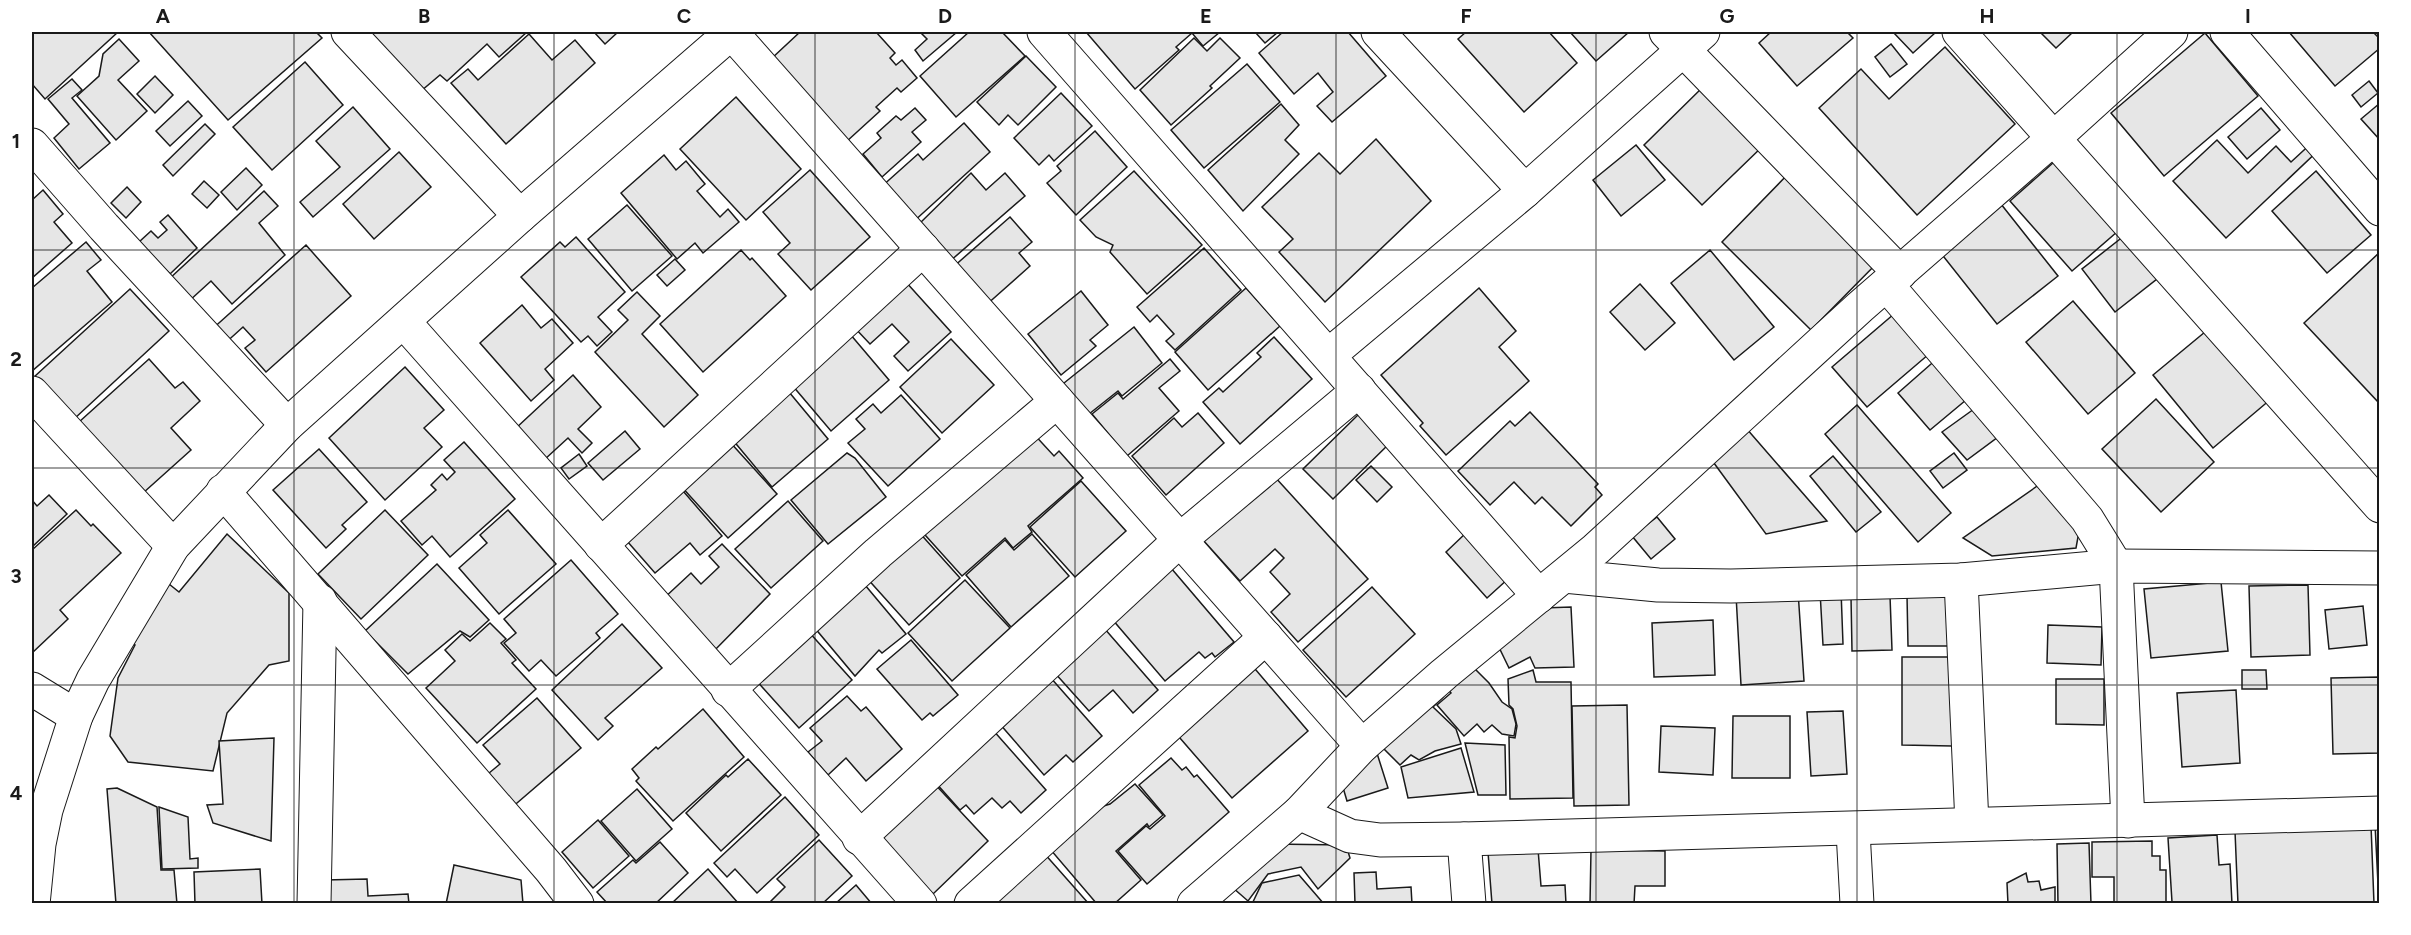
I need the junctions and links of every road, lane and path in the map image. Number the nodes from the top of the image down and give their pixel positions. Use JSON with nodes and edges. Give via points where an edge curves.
{"nodes":[{"id":1,"x":348,"y":32,"type":"edge"},
{"id":2,"x":732,"y":32,"type":"edge"},
{"id":3,"x":1044,"y":32,"type":"edge"},
{"id":4,"x":1378,"y":32,"type":"edge"},
{"id":5,"x":1959,"y":32,"type":"edge"},
{"id":6,"x":2171,"y":32,"type":"edge"},
{"id":7,"x":2227,"y":32,"type":"edge"},
{"id":8,"x":1684,"y":38,"type":"edge"},
{"id":9,"x":2054,"y":138,"type":"junction"},
{"id":10,"x":32,"y":145,"type":"edge"},
{"id":11,"x":1525,"y":191,"type":"junction"},
{"id":12,"x":2379,"y":209,"type":"edge"},
{"id":13,"x":520,"y":216,"type":"junction"},
{"id":14,"x":923,"y":249,"type":"junction"},
{"id":15,"x":1893,"y":279,"type":"junction"},
{"id":16,"x":404,"y":322,"type":"junction"},
{"id":17,"x":1329,"y":355,"type":"junction"},
{"id":18,"x":1359,"y":390,"type":"junction"},
{"id":19,"x":32,"y":393,"type":"edge"},
{"id":20,"x":1057,"y":401,"type":"junction"},
{"id":21,"x":287,"y":425,"type":"junction"},
{"id":22,"x":224,"y":491,"type":"junction"},
{"id":23,"x":2379,"y":506,"type":"edge"},
{"id":24,"x":1181,"y":540,"type":"junction"},
{"id":25,"x":601,"y":545,"type":"junction"},
{"id":26,"x":173,"y":546,"type":"junction"},
{"id":27,"x":2116,"y":566,"type":"junction"},
{"id":28,"x":2379,"y":568,"type":"edge"},
{"id":29,"x":1961,"y":580,"type":"junction"},
{"id":30,"x":1551,"y":586,"type":"junction"},
{"id":31,"x":320,"y":601,"type":"junction"},
{"id":32,"x":1266,"y":637,"type":"junction"},
{"id":33,"x":32,"y":689,"type":"edge"},
{"id":34,"x":728,"y":690,"type":"junction"},
{"id":35,"x":76,"y":716,"type":"junction"},
{"id":36,"x":1362,"y":746,"type":"junction"},
{"id":37,"x":1299,"y":813,"type":"junction"},
{"id":38,"x":2379,"y":813,"type":"edge"},
{"id":39,"x":2128,"y":821,"type":"junction"},
{"id":40,"x":1972,"y":824,"type":"junction"},
{"id":41,"x":1853,"y":831,"type":"junction"},
{"id":42,"x":859,"y":838,"type":"junction"},
{"id":43,"x":1464,"y":839,"type":"junction"},
{"id":44,"x":551,"y":870,"type":"junction"},
{"id":45,"x":33,"y":885,"type":"edge"},
{"id":46,"x":314,"y":903,"type":"edge"},
{"id":47,"x":550,"y":903,"type":"edge"},
{"id":48,"x":577,"y":903,"type":"edge"},
{"id":49,"x":920,"y":903,"type":"edge"},
{"id":50,"x":971,"y":903,"type":"edge"},
{"id":51,"x":1194,"y":903,"type":"edge"},
{"id":52,"x":1469,"y":903,"type":"edge"},
{"id":53,"x":1857,"y":903,"type":"edge"}],
"edges":[{"from":1,"to":13,"type":"street"},
{"from":2,"to":13,"type":"street"},
{"from":2,"to":14,"type":"street"},
{"from":3,"to":17,"type":"street"},
{"from":4,"to":11,"type":"street"},
{"from":5,"to":9,"type":"street"},
{"from":6,"to":9,"type":"street"},
{"from":7,"to":12,"type":"street"},
{"from":8,"to":11,"type":"street"},
{"from":8,"to":15,"type":"street"},
{"from":9,"to":15,"type":"street"},
{"from":9,"to":23,"type":"street"},
{"from":10,"to":21,"type":"street"},
{"from":11,"to":17,"type":"street"},
{"from":13,"to":16,"type":"street"},
{"from":14,"to":20,"type":"street"},
{"from":14,"to":25,"type":"street"},
{"from":15,"to":27,"type":"street","via":[[2087,519]]},
{"from":15,"to":30,"type":"street"},
{"from":16,"to":21,"type":"street"},
{"from":16,"to":25,"type":"street"},
{"from":17,"to":18,"type":"street"},
{"from":18,"to":24,"type":"street"},
{"from":18,"to":30,"type":"street"},
{"from":19,"to":26,"type":"street"},
{"from":20,"to":24,"type":"street"},
{"from":20,"to":34,"type":"street","via":[[878,553]]},
{"from":21,"to":22,"type":"street"},
{"from":22,"to":26,"type":"street"},
{"from":22,"to":31,"type":"street"},
{"from":24,"to":32,"type":"street"},
{"from":24,"to":42,"type":"street"},
{"from":25,"to":34,"type":"street"},
{"from":26,"to":35,"type":"street","via":[[93,680]]},
{"from":27,"to":28,"type":"street"},
{"from":27,"to":29,"type":"street"},
{"from":27,"to":39,"type":"street"},
{"from":29,"to":30,"type":"street"},
{"from":29,"to":40,"type":"street"},
{"from":30,"to":36,"type":"street"},
{"from":31,"to":44,"type":"street"},
{"from":31,"to":46,"type":"street"},
{"from":32,"to":36,"type":"street"},
{"from":32,"to":50,"type":"street"},
{"from":33,"to":35,"type":"street"},
{"from":34,"to":42,"type":"street"},
{"from":35,"to":45,"type":"street","via":[[46,810]]},
{"from":36,"to":37,"type":"street"},
{"from":37,"to":43,"type":"street","via":[[1350,836],[1380,840]]},
{"from":37,"to":51,"type":"street"},
{"from":38,"to":39,"type":"street"},
{"from":39,"to":40,"type":"street"},
{"from":40,"to":41,"type":"street"},
{"from":41,"to":43,"type":"street"},
{"from":41,"to":53,"type":"street"},
{"from":42,"to":49,"type":"street"},
{"from":43,"to":52,"type":"street"},
{"from":44,"to":47,"type":"street"},
{"from":44,"to":48,"type":"street"}]}
